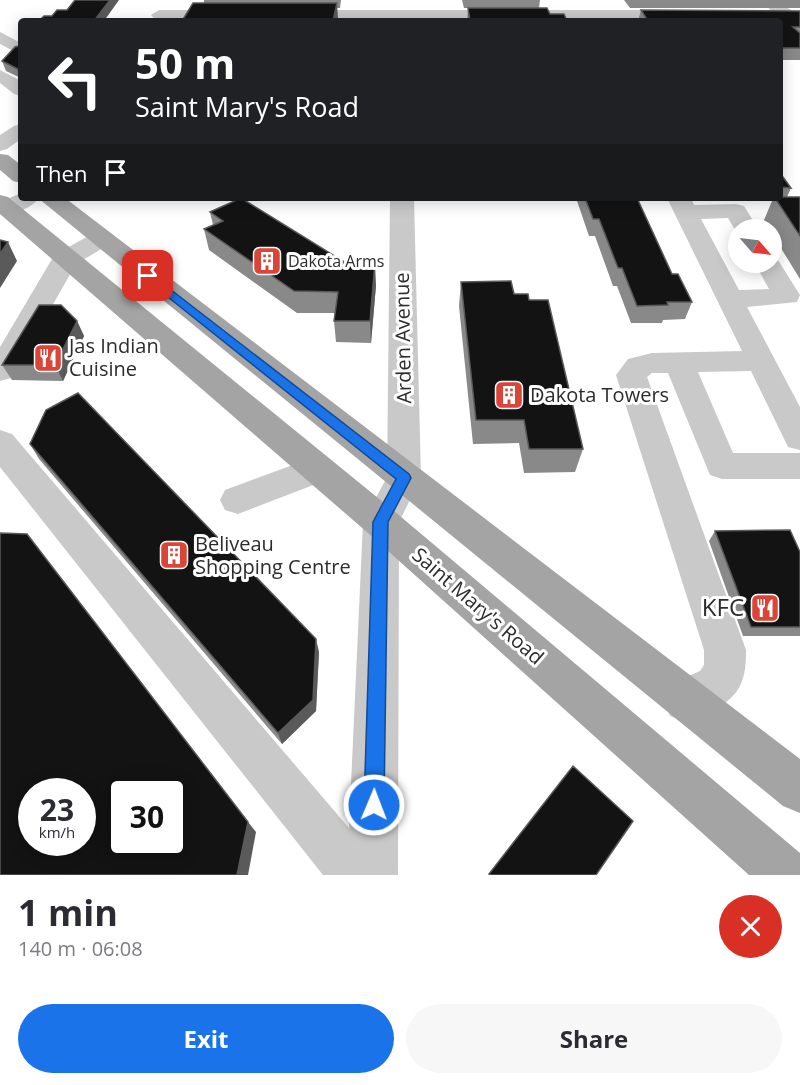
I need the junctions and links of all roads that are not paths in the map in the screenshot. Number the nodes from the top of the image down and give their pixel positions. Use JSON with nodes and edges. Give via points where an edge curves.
{"nodes":[{"id":1,"x":168,"y":0,"type":"edge"},
{"id":2,"x":579,"y":0,"type":"edge"},
{"id":3,"x":766,"y":8,"type":"edge"},
{"id":4,"x":250,"y":15,"type":"edge"},
{"id":5,"x":274,"y":15,"type":"edge"},
{"id":6,"x":696,"y":15,"type":"edge"},
{"id":7,"x":796,"y":17,"type":"edge"},
{"id":8,"x":157,"y":18,"type":"edge"},
{"id":9,"x":400,"y":18,"type":"edge"},
{"id":10,"x":588,"y":18,"type":"edge"},
{"id":11,"x":0,"y":37,"type":"edge"},
{"id":12,"x":18,"y":48,"type":"edge"},
{"id":13,"x":0,"y":75,"type":"edge"},
{"id":14,"x":18,"y":88,"type":"edge"},
{"id":15,"x":18,"y":131,"type":"edge"},
{"id":16,"x":0,"y":146,"type":"edge"},
{"id":17,"x":0,"y":160,"type":"edge"},
{"id":18,"x":18,"y":174,"type":"edge"},
{"id":19,"x":54,"y":201,"type":"edge"},
{"id":20,"x":402,"y":201,"type":"edge"},
{"id":21,"x":11,"y":203,"type":"edge"},
{"id":22,"x":682,"y":205,"type":"edge"},
{"id":23,"x":747,"y":217,"type":"edge"},
{"id":24,"x":101,"y":239,"type":"junction"},
{"id":25,"x":65,"y":259,"type":"junction"},
{"id":26,"x":773,"y":273,"type":"edge"},
{"id":27,"x":730,"y":299,"type":"junction"},
{"id":28,"x":761,"y":361,"type":"junction"},
{"id":29,"x":666,"y":362,"type":"junction"},
{"id":30,"x":0,"y":371,"type":"edge"},
{"id":31,"x":800,"y":438,"type":"edge"},
{"id":32,"x":0,"y":443,"type":"edge"},
{"id":33,"x":800,"y":466,"type":"edge"},
{"id":34,"x":318,"y":469,"type":"junction"},
{"id":35,"x":404,"y":478,"type":"junction"},
{"id":36,"x":238,"y":500,"type":"dead end"},
{"id":37,"x":381,"y":522,"type":"junction"},
{"id":38,"x":686,"y":699,"type":"junction"},
{"id":39,"x":800,"y":789,"type":"edge"},
{"id":40,"x":355,"y":875,"type":"edge"},
{"id":41,"x":372,"y":875,"type":"edge"},
{"id":42,"x":787,"y":875,"type":"edge"}],
"edges":[{"from":1,"to":8,"type":"street"},
{"from":2,"to":10,"type":"street"},
{"from":3,"to":7,"type":"street"},
{"from":4,"to":8,"type":"street"},
{"from":5,"to":9,"type":"street"},
{"from":6,"to":10,"type":"street"},
{"from":9,"to":10,"type":"street"},
{"from":11,"to":12,"type":"street"},
{"from":13,"to":14,"type":"street"},
{"from":15,"to":16,"type":"street"},
{"from":17,"to":18,"type":"main road"},
{"from":19,"to":24,"type":"main road"},
{"from":20,"to":35,"type":"street","name":"Arden Avenue"},
{"from":21,"to":25,"type":"main road","name":"Saint Mary's Road"},
{"from":22,"to":23,"type":"street"},
{"from":22,"to":27,"type":"street"},
{"from":24,"to":25,"type":"street"},
{"from":24,"to":35,"type":"main road"},
{"from":25,"to":30,"type":"street"},
{"from":25,"to":34,"type":"main road","name":"Saint Mary's Road"},
{"from":26,"to":27,"type":"street","via":[[787,296]]},
{"from":27,"to":28,"type":"street"},
{"from":28,"to":29,"type":"street"},
{"from":28,"to":31,"type":"street"},
{"from":29,"to":33,"type":"street","via":[[722,466]]},
{"from":29,"to":38,"type":"street","via":[[639,366],[631,375],[725,650],[725,671],[715,686]]},
{"from":32,"to":40,"type":"street"},
{"from":34,"to":36,"type":"street"},
{"from":34,"to":37,"type":"main road","name":"Saint Mary's Road"},
{"from":35,"to":37,"type":"street"},
{"from":35,"to":38,"type":"main road"},
{"from":37,"to":41,"type":"street"},
{"from":37,"to":42,"type":"main road","name":"Saint Mary's Road"},
{"from":38,"to":39,"type":"main road"}]}
